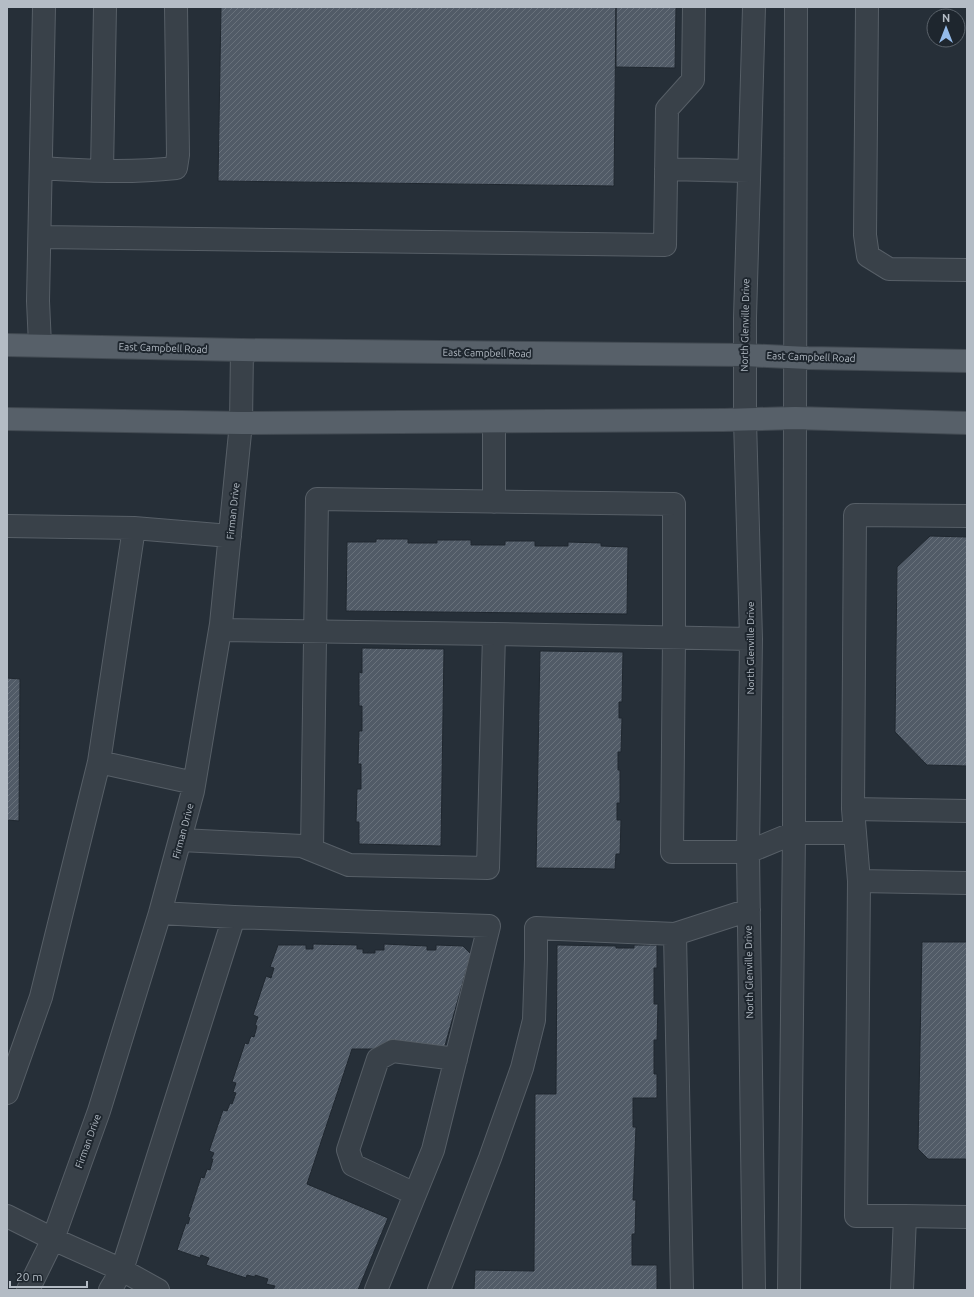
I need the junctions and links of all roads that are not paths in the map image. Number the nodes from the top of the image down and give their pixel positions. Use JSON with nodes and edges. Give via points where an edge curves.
{"nodes":[{"id":1,"x":44,"y":7,"type":"edge"},
{"id":2,"x":105,"y":7,"type":"edge"},
{"id":3,"x":176,"y":7,"type":"edge"},
{"id":4,"x":694,"y":7,"type":"edge"},
{"id":5,"x":754,"y":7,"type":"edge"},
{"id":6,"x":796,"y":7,"type":"edge"},
{"id":7,"x":867,"y":7,"type":"edge"},
{"id":8,"x":41,"y":168,"type":"junction"},
{"id":9,"x":666,"y":169,"type":"junction"},
{"id":10,"x":102,"y":171,"type":"junction"},
{"id":11,"x":748,"y":171,"type":"junction"},
{"id":12,"x":40,"y":237,"type":"junction"},
{"id":13,"x":967,"y":270,"type":"edge"},
{"id":14,"x":7,"y":345,"type":"edge"},
{"id":15,"x":40,"y":345,"type":"junction"},
{"id":16,"x":242,"y":350,"type":"junction"},
{"id":17,"x":745,"y":355,"type":"junction"},
{"id":18,"x":795,"y":357,"type":"junction"},
{"id":19,"x":967,"y":361,"type":"edge"},
{"id":20,"x":794,"y":418,"type":"junction"},
{"id":21,"x":7,"y":419,"type":"edge"},
{"id":22,"x":745,"y":420,"type":"junction"},
{"id":23,"x":494,"y":422,"type":"junction"},
{"id":24,"x":242,"y":423,"type":"junction"},
{"id":25,"x":967,"y":423,"type":"edge"},
{"id":26,"x":494,"y":502,"type":"junction"},
{"id":27,"x":967,"y":516,"type":"edge"},
{"id":28,"x":7,"y":526,"type":"edge"},
{"id":29,"x":134,"y":528,"type":"junction"},
{"id":30,"x":230,"y":536,"type":"junction"},
{"id":31,"x":220,"y":630,"type":"junction"},
{"id":32,"x":316,"y":631,"type":"junction"},
{"id":33,"x":494,"y":634,"type":"junction"},
{"id":34,"x":674,"y":638,"type":"junction"},
{"id":35,"x":751,"y":640,"type":"junction"},
{"id":36,"x":98,"y":762,"type":"junction"},
{"id":37,"x":194,"y":783,"type":"junction"},
{"id":38,"x":853,"y":809,"type":"junction"},
{"id":39,"x":967,"y":811,"type":"edge"},
{"id":40,"x":794,"y":833,"type":"junction"},
{"id":41,"x":855,"y":833,"type":"junction"},
{"id":42,"x":181,"y":840,"type":"junction"},
{"id":43,"x":312,"y":850,"type":"junction"},
{"id":44,"x":748,"y":852,"type":"junction"},
{"id":45,"x":859,"y":881,"type":"junction"},
{"id":46,"x":967,"y":883,"type":"edge"},
{"id":47,"x":748,"y":910,"type":"junction"},
{"id":48,"x":160,"y":913,"type":"junction"},
{"id":49,"x":234,"y":917,"type":"junction"},
{"id":50,"x":675,"y":934,"type":"junction"},
{"id":51,"x":456,"y":1059,"type":"junction"},
{"id":52,"x":7,"y":1094,"type":"edge"},
{"id":53,"x":415,"y":1194,"type":"junction"},
{"id":54,"x":7,"y":1216,"type":"edge"},
{"id":55,"x":904,"y":1216,"type":"junction"},
{"id":56,"x":967,"y":1217,"type":"edge"},
{"id":57,"x":53,"y":1239,"type":"junction"},
{"id":58,"x":122,"y":1270,"type":"junction"},
{"id":59,"x":28,"y":1290,"type":"edge"},
{"id":60,"x":110,"y":1290,"type":"edge"},
{"id":61,"x":158,"y":1290,"type":"edge"},
{"id":62,"x":376,"y":1290,"type":"edge"},
{"id":63,"x":439,"y":1290,"type":"edge"},
{"id":64,"x":682,"y":1290,"type":"edge"},
{"id":65,"x":754,"y":1290,"type":"edge"},
{"id":66,"x":789,"y":1290,"type":"edge"},
{"id":67,"x":902,"y":1290,"type":"edge"}],
"edges":[{"from":1,"to":8,"type":"street"},
{"from":2,"to":10,"type":"street"},
{"from":3,"to":10,"type":"street","via":[[176,168]]},
{"from":4,"to":9,"type":"street","via":[[693,80],[667,109]]},
{"from":5,"to":11,"type":"street","name":"North Glenville Drive"},
{"from":6,"to":18,"type":"street"},
{"from":7,"to":13,"type":"street","via":[[865,235],[868,256],[889,269]]},
{"from":8,"to":10,"type":"street"},
{"from":8,"to":12,"type":"street"},
{"from":9,"to":11,"type":"street"},
{"from":9,"to":12,"type":"street","via":[[665,245]]},
{"from":11,"to":17,"type":"street","name":"North Glenville Drive"},
{"from":12,"to":15,"type":"street"},
{"from":14,"to":15,"type":"main road","name":"East Campbell Road"},
{"from":15,"to":16,"type":"main road","name":"East Campbell Road"},
{"from":16,"to":17,"type":"main road","name":"East Campbell Road"},
{"from":16,"to":24,"type":"street","name":"Firman Drive"},
{"from":17,"to":18,"type":"main road","name":"East Campbell Road"},
{"from":17,"to":22,"type":"street","name":"North Glenville Drive"},
{"from":18,"to":19,"type":"main road","name":"East Campbell Road"},
{"from":18,"to":20,"type":"street"},
{"from":20,"to":22,"type":"main road"},
{"from":20,"to":25,"type":"main road"},
{"from":20,"to":40,"type":"street"},
{"from":21,"to":24,"type":"main road"},
{"from":22,"to":23,"type":"main road"},
{"from":22,"to":35,"type":"street","name":"North Glenville Drive"},
{"from":23,"to":24,"type":"main road"},
{"from":23,"to":26,"type":"street"},
{"from":24,"to":30,"type":"street","name":"Firman Drive"},
{"from":26,"to":32,"type":"street","via":[[318,500]]},
{"from":26,"to":34,"type":"street","via":[[674,504]]},
{"from":27,"to":38,"type":"street","via":[[855,514]]},
{"from":28,"to":29,"type":"street"},
{"from":29,"to":30,"type":"street"},
{"from":29,"to":36,"type":"street"},
{"from":30,"to":31,"type":"street","name":"Firman Drive"},
{"from":31,"to":32,"type":"street"},
{"from":31,"to":37,"type":"street","name":"Firman Drive"},
{"from":32,"to":33,"type":"street"},
{"from":32,"to":43,"type":"street"},
{"from":33,"to":34,"type":"street"},
{"from":33,"to":43,"type":"street","via":[[488,868],[349,865]]},
{"from":34,"to":35,"type":"street"},
{"from":34,"to":44,"type":"street","via":[[672,852]]},
{"from":35,"to":44,"type":"street","name":"North Glenville Drive"},
{"from":36,"to":37,"type":"street"},
{"from":36,"to":52,"type":"street","via":[[41,997]]},
{"from":37,"to":42,"type":"street","name":"Firman Drive"},
{"from":38,"to":39,"type":"street"},
{"from":38,"to":41,"type":"street"},
{"from":40,"to":41,"type":"street"},
{"from":40,"to":44,"type":"street"},
{"from":40,"to":66,"type":"street"},
{"from":41,"to":45,"type":"street"},
{"from":42,"to":43,"type":"street","via":[[302,846]]},
{"from":42,"to":48,"type":"street","name":"Firman Drive"},
{"from":44,"to":47,"type":"street","name":"North Glenville Drive"},
{"from":45,"to":46,"type":"street"},
{"from":45,"to":55,"type":"street","via":[[856,1216]]},
{"from":47,"to":50,"type":"street"},
{"from":47,"to":65,"type":"street","name":"North Glenville Drive"},
{"from":48,"to":49,"type":"street"},
{"from":48,"to":57,"type":"street","name":"Firman Drive","via":[[98,1111]]},
{"from":49,"to":51,"type":"street","via":[[489,926]]},
{"from":49,"to":58,"type":"street"},
{"from":50,"to":63,"type":"street","via":[[536,928],[534,1020],[522,1068]]},
{"from":50,"to":64,"type":"street"},
{"from":51,"to":53,"type":"street","via":[[433,1150]]},
{"from":51,"to":53,"type":"street","via":[[393,1051],[378,1059],[348,1150],[353,1166]]},
{"from":53,"to":62,"type":"street"},
{"from":54,"to":57,"type":"street"},
{"from":55,"to":56,"type":"street"},
{"from":55,"to":67,"type":"street"},
{"from":57,"to":58,"type":"street"},
{"from":57,"to":59,"type":"street","name":"Firman Drive"},
{"from":58,"to":60,"type":"street"},
{"from":58,"to":61,"type":"street"}]}
